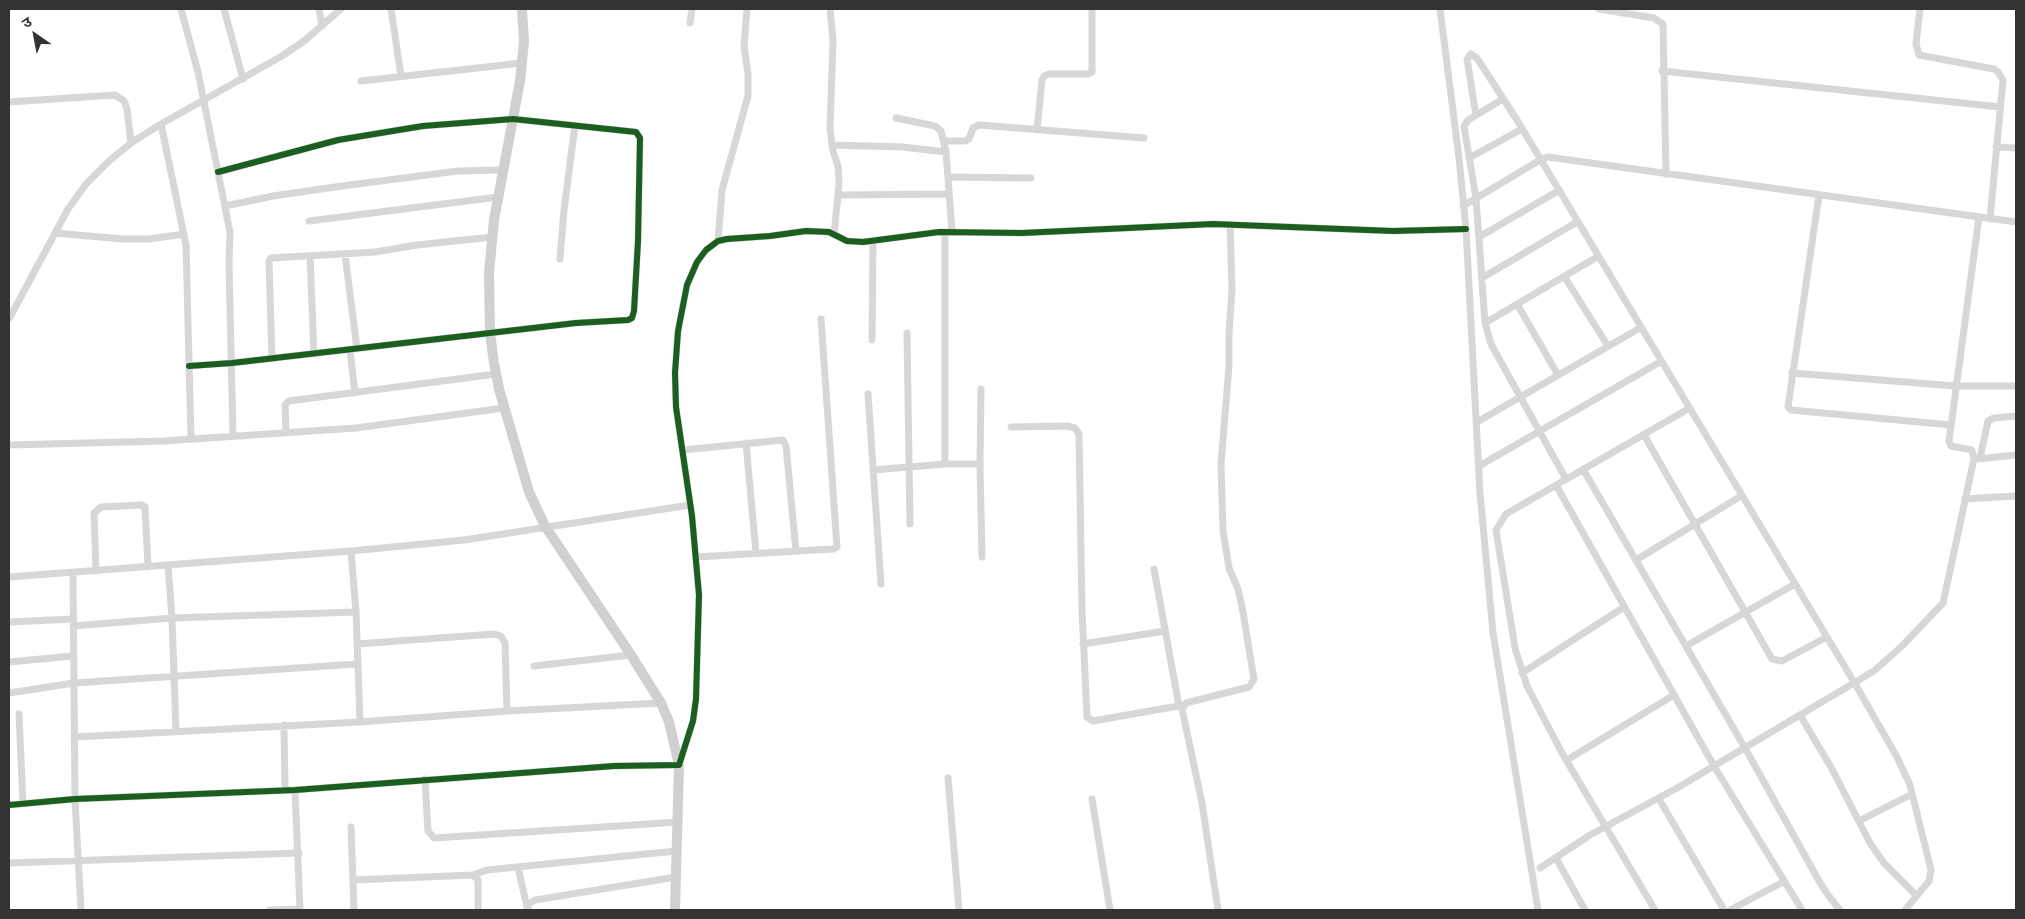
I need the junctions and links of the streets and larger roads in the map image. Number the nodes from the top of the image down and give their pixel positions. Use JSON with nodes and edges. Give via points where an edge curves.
{"nodes":[{"id":1,"x":181,"y":9,"type":"edge"},
{"id":2,"x":224,"y":9,"type":"edge"},
{"id":3,"x":319,"y":9,"type":"edge"},
{"id":4,"x":341,"y":9,"type":"edge"},
{"id":5,"x":391,"y":9,"type":"edge"},
{"id":6,"x":522,"y":9,"type":"edge"},
{"id":7,"x":692,"y":9,"type":"edge"},
{"id":8,"x":747,"y":9,"type":"edge"},
{"id":9,"x":830,"y":9,"type":"edge"},
{"id":10,"x":1092,"y":9,"type":"edge"},
{"id":11,"x":1440,"y":9,"type":"edge"},
{"id":12,"x":1599,"y":9,"type":"edge"},
{"id":13,"x":1920,"y":9,"type":"edge"},
{"id":14,"x":690,"y":23,"type":"dead end"},
{"id":15,"x":322,"y":26,"type":"junction"},
{"id":16,"x":522,"y":63,"type":"junction"},
{"id":17,"x":1662,"y":71,"type":"junction"},
{"id":18,"x":401,"y":76,"type":"junction"},
{"id":19,"x":243,"y":79,"type":"junction"},
{"id":20,"x":361,"y":80,"type":"dead end"},
{"id":21,"x":1503,"y":99,"type":"junction"},
{"id":22,"x":203,"y":100,"type":"junction"},
{"id":23,"x":9,"y":102,"type":"edge"},
{"id":24,"x":2000,"y":107,"type":"junction"},
{"id":25,"x":1476,"y":115,"type":"junction"},
{"id":26,"x":896,"y":118,"type":"dead end"},
{"id":27,"x":513,"y":120,"type":"junction"},
{"id":28,"x":161,"y":124,"type":"junction"},
{"id":29,"x":575,"y":126,"type":"junction"},
{"id":30,"x":1522,"y":129,"type":"junction"},
{"id":31,"x":1037,"y":130,"type":"junction"},
{"id":32,"x":1144,"y":138,"type":"dead end"},
{"id":33,"x":944,"y":141,"type":"junction"},
{"id":34,"x":131,"y":143,"type":"junction"},
{"id":35,"x":832,"y":144,"type":"junction"},
{"id":36,"x":1996,"y":147,"type":"junction"},
{"id":37,"x":2016,"y":148,"type":"edge"},
{"id":38,"x":946,"y":152,"type":"junction"},
{"id":39,"x":1469,"y":158,"type":"junction"},
{"id":40,"x":1540,"y":160,"type":"junction"},
{"id":41,"x":502,"y":170,"type":"junction"},
{"id":42,"x":218,"y":172,"type":"junction"},
{"id":43,"x":1666,"y":174,"type":"junction"},
{"id":44,"x":948,"y":177,"type":"junction"},
{"id":45,"x":1031,"y":178,"type":"dead end"},
{"id":46,"x":1558,"y":190,"type":"junction"},
{"id":47,"x":949,"y":194,"type":"junction"},
{"id":48,"x":839,"y":195,"type":"junction"},
{"id":49,"x":1819,"y":195,"type":"junction"},
{"id":50,"x":498,"y":197,"type":"junction"},
{"id":51,"x":1476,"y":198,"type":"junction"},
{"id":52,"x":226,"y":206,"type":"junction"},
{"id":53,"x":1463,"y":206,"type":"junction"},
{"id":54,"x":1979,"y":217,"type":"junction"},
{"id":55,"x":1990,"y":218,"type":"junction"},
{"id":56,"x":309,"y":221,"type":"dead end"},
{"id":57,"x":1577,"y":222,"type":"junction"},
{"id":58,"x":2016,"y":222,"type":"edge"},
{"id":59,"x":1230,"y":224,"type":"junction"},
{"id":60,"x":1466,"y":229,"type":"junction"},
{"id":61,"x":948,"y":232,"type":"junction"},
{"id":62,"x":55,"y":233,"type":"junction"},
{"id":63,"x":184,"y":234,"type":"junction"},
{"id":64,"x":834,"y":235,"type":"junction"},
{"id":65,"x":1478,"y":237,"type":"junction"},
{"id":66,"x":492,"y":238,"type":"junction"},
{"id":67,"x":718,"y":241,"type":"junction"},
{"id":68,"x":873,"y":241,"type":"junction"},
{"id":69,"x":345,"y":254,"type":"junction"},
{"id":70,"x":310,"y":256,"type":"junction"},
{"id":71,"x":1597,"y":257,"type":"junction"},
{"id":72,"x":560,"y":259,"type":"dead end"},
{"id":73,"x":1564,"y":276,"type":"junction"},
{"id":74,"x":1482,"y":278,"type":"junction"},
{"id":75,"x":1516,"y":304,"type":"junction"},
{"id":76,"x":9,"y":319,"type":"edge"},
{"id":77,"x":821,"y":319,"type":"dead end"},
{"id":78,"x":1485,"y":322,"type":"junction"},
{"id":79,"x":1640,"y":328,"type":"junction"},
{"id":80,"x":490,"y":333,"type":"junction"},
{"id":81,"x":906,"y":333,"type":"dead end"},
{"id":82,"x":872,"y":340,"type":"dead end"},
{"id":83,"x":1608,"y":346,"type":"junction"},
{"id":84,"x":353,"y":349,"type":"junction"},
{"id":85,"x":314,"y":354,"type":"junction"},
{"id":86,"x":272,"y":359,"type":"junction"},
{"id":87,"x":1660,"y":362,"type":"junction"},
{"id":88,"x":232,"y":364,"type":"junction"},
{"id":89,"x":189,"y":366,"type":"junction"},
{"id":90,"x":1792,"y":373,"type":"junction"},
{"id":91,"x":496,"y":374,"type":"junction"},
{"id":92,"x":1558,"y":375,"type":"junction"},
{"id":93,"x":1956,"y":386,"type":"junction"},
{"id":94,"x":2016,"y":386,"type":"edge"},
{"id":95,"x":981,"y":389,"type":"dead end"},
{"id":96,"x":355,"y":393,"type":"junction"},
{"id":97,"x":868,"y":394,"type":"dead end"},
{"id":98,"x":1521,"y":397,"type":"junction"},
{"id":99,"x":504,"y":408,"type":"junction"},
{"id":100,"x":1688,"y":408,"type":"junction"},
{"id":101,"x":2016,"y":416,"type":"edge"},
{"id":102,"x":1477,"y":422,"type":"junction"},
{"id":103,"x":1951,"y":425,"type":"junction"},
{"id":104,"x":1011,"y":426,"type":"dead end"},
{"id":105,"x":286,"y":432,"type":"junction"},
{"id":106,"x":1540,"y":432,"type":"junction"},
{"id":107,"x":1644,"y":434,"type":"junction"},
{"id":108,"x":233,"y":436,"type":"junction"},
{"id":109,"x":191,"y":439,"type":"junction"},
{"id":110,"x":746,"y":443,"type":"junction"},
{"id":111,"x":9,"y":445,"type":"edge"},
{"id":112,"x":683,"y":450,"type":"junction"},
{"id":113,"x":2016,"y":456,"type":"edge"},
{"id":114,"x":1977,"y":458,"type":"junction"},
{"id":115,"x":945,"y":464,"type":"junction"},
{"id":116,"x":980,"y":464,"type":"junction"},
{"id":117,"x":910,"y":466,"type":"junction"},
{"id":118,"x":1479,"y":466,"type":"junction"},
{"id":119,"x":1583,"y":469,"type":"junction"},
{"id":120,"x":873,"y":470,"type":"junction"},
{"id":121,"x":1566,"y":479,"type":"junction"},
{"id":122,"x":1556,"y":485,"type":"junction"},
{"id":123,"x":1742,"y":496,"type":"junction"},
{"id":124,"x":2016,"y":496,"type":"edge"},
{"id":125,"x":1965,"y":499,"type":"junction"},
{"id":126,"x":690,"y":505,"type":"junction"},
{"id":127,"x":910,"y":524,"type":"dead end"},
{"id":128,"x":1695,"y":524,"type":"junction"},
{"id":129,"x":545,"y":526,"type":"junction"},
{"id":130,"x":351,"y":551,"type":"junction"},
{"id":131,"x":796,"y":551,"type":"junction"},
{"id":132,"x":756,"y":553,"type":"junction"},
{"id":133,"x":696,"y":557,"type":"junction"},
{"id":134,"x":982,"y":557,"type":"dead end"},
{"id":135,"x":1636,"y":560,"type":"junction"},
{"id":136,"x":168,"y":565,"type":"junction"},
{"id":137,"x":148,"y":567,"type":"junction"},
{"id":138,"x":1154,"y":569,"type":"dead end"},
{"id":139,"x":96,"y":571,"type":"junction"},
{"id":140,"x":73,"y":573,"type":"junction"},
{"id":141,"x":9,"y":577,"type":"edge"},
{"id":142,"x":880,"y":584,"type":"dead end"},
{"id":143,"x":1795,"y":584,"type":"junction"},
{"id":144,"x":1624,"y":607,"type":"junction"},
{"id":145,"x":356,"y":612,"type":"junction"},
{"id":146,"x":1746,"y":612,"type":"junction"},
{"id":147,"x":172,"y":618,"type":"junction"},
{"id":148,"x":9,"y":622,"type":"edge"},
{"id":149,"x":73,"y":622,"type":"junction"},
{"id":150,"x":1165,"y":631,"type":"junction"},
{"id":151,"x":1827,"y":637,"type":"junction"},
{"id":152,"x":357,"y":644,"type":"junction"},
{"id":153,"x":1083,"y":644,"type":"junction"},
{"id":154,"x":1686,"y":646,"type":"junction"},
{"id":155,"x":632,"y":655,"type":"junction"},
{"id":156,"x":73,"y":656,"type":"junction"},
{"id":157,"x":9,"y":662,"type":"edge"},
{"id":158,"x":357,"y":664,"type":"junction"},
{"id":159,"x":534,"y":666,"type":"dead end"},
{"id":160,"x":1522,"y":673,"type":"junction"},
{"id":161,"x":173,"y":676,"type":"junction"},
{"id":162,"x":1854,"y":682,"type":"junction"},
{"id":163,"x":74,"y":683,"type":"junction"},
{"id":164,"x":9,"y":693,"type":"edge"},
{"id":165,"x":1674,"y":695,"type":"junction"},
{"id":166,"x":660,"y":703,"type":"junction"},
{"id":167,"x":1182,"y":705,"type":"junction"},
{"id":168,"x":508,"y":711,"type":"junction"},
{"id":169,"x":20,"y":714,"type":"dead end"},
{"id":170,"x":1800,"y":715,"type":"junction"},
{"id":171,"x":360,"y":722,"type":"junction"},
{"id":172,"x":284,"y":725,"type":"junction"},
{"id":173,"x":176,"y":731,"type":"junction"},
{"id":174,"x":75,"y":737,"type":"junction"},
{"id":175,"x":1745,"y":748,"type":"junction"},
{"id":176,"x":1567,"y":760,"type":"junction"},
{"id":177,"x":680,"y":765,"type":"junction"},
{"id":178,"x":1714,"y":766,"type":"junction"},
{"id":179,"x":948,"y":778,"type":"dead end"},
{"id":180,"x":425,"y":779,"type":"junction"},
{"id":181,"x":285,"y":790,"type":"junction"},
{"id":182,"x":295,"y":790,"type":"junction"},
{"id":183,"x":1912,"y":794,"type":"junction"},
{"id":184,"x":1659,"y":798,"type":"junction"},
{"id":185,"x":75,"y":799,"type":"junction"},
{"id":186,"x":1092,"y":799,"type":"dead end"},
{"id":187,"x":23,"y":804,"type":"junction"},
{"id":188,"x":9,"y":805,"type":"edge"},
{"id":189,"x":678,"y":822,"type":"junction"},
{"id":190,"x":1859,"y":822,"type":"junction"},
{"id":191,"x":1606,"y":826,"type":"junction"},
{"id":192,"x":351,"y":827,"type":"dead end"},
{"id":193,"x":676,"y":851,"type":"junction"},
{"id":194,"x":299,"y":853,"type":"junction"},
{"id":195,"x":1556,"y":858,"type":"junction"},
{"id":196,"x":79,"y":860,"type":"junction"},
{"id":197,"x":9,"y":863,"type":"edge"},
{"id":198,"x":518,"y":867,"type":"junction"},
{"id":199,"x":1540,"y":868,"type":"dead end"},
{"id":200,"x":472,"y":874,"type":"junction"},
{"id":201,"x":676,"y":878,"type":"junction"},
{"id":202,"x":353,"y":880,"type":"junction"},
{"id":203,"x":1784,"y":882,"type":"junction"},
{"id":204,"x":1917,"y":896,"type":"junction"},
{"id":205,"x":527,"y":908,"type":"edge"},
{"id":206,"x":81,"y":910,"type":"edge"},
{"id":207,"x":270,"y":910,"type":"edge"},
{"id":208,"x":300,"y":910,"type":"edge"},
{"id":209,"x":354,"y":910,"type":"edge"},
{"id":210,"x":478,"y":910,"type":"edge"},
{"id":211,"x":670,"y":910,"type":"edge"},
{"id":212,"x":675,"y":910,"type":"edge"},
{"id":213,"x":959,"y":910,"type":"edge"},
{"id":214,"x":1110,"y":910,"type":"edge"},
{"id":215,"x":1218,"y":910,"type":"edge"},
{"id":216,"x":1538,"y":910,"type":"edge"},
{"id":217,"x":1585,"y":910,"type":"edge"},
{"id":218,"x":1655,"y":910,"type":"edge"},
{"id":219,"x":1724,"y":910,"type":"edge"},
{"id":220,"x":1730,"y":910,"type":"edge"},
{"id":221,"x":1802,"y":910,"type":"edge"},
{"id":222,"x":1840,"y":910,"type":"edge"},
{"id":223,"x":1904,"y":910,"type":"edge"}],
"edges":[{"from":1,"to":22,"type":"street"},
{"from":2,"to":19,"type":"street"},
{"from":3,"to":15,"type":"street"},
{"from":4,"to":15,"type":"street"},
{"from":5,"to":18,"type":"street"},
{"from":6,"to":16,"type":"street"},
{"from":7,"to":14,"type":"street"},
{"from":8,"to":67,"type":"street","via":[[744,46],[748,96],[722,190]]},
{"from":9,"to":35,"type":"street","via":[[833,40]]},
{"from":10,"to":31,"type":"street","via":[[1092,72],[1044,76]]},
{"from":11,"to":53,"type":"street"},
{"from":12,"to":17,"type":"street","via":[[1661,21],[1664,27]]},
{"from":13,"to":24,"type":"street","via":[[1916,44],[1920,55],[1994,69],[2003,80]]},
{"from":15,"to":19,"type":"street","via":[[282,56]]},
{"from":16,"to":18,"type":"street"},
{"from":16,"to":27,"type":"street"},
{"from":17,"to":24,"type":"street"},
{"from":17,"to":43,"type":"street"},
{"from":18,"to":20,"type":"street"},
{"from":19,"to":22,"type":"street"},
{"from":21,"to":25,"type":"street"},
{"from":21,"to":25,"type":"street","via":[[1470,54],[1467,59]]},
{"from":21,"to":30,"type":"street"},
{"from":22,"to":28,"type":"street"},
{"from":22,"to":42,"type":"street"},
{"from":23,"to":34,"type":"street","via":[[115,94],[124,101],[127,109]]},
{"from":24,"to":36,"type":"street"},
{"from":25,"to":39,"type":"street","via":[[1464,124]]},
{"from":26,"to":33,"type":"street","via":[[935,126],[941,131]]},
{"from":27,"to":29,"type":"street"},
{"from":27,"to":41,"type":"street"},
{"from":27,"to":42,"type":"street","via":[[423,126],[338,140]]},
{"from":28,"to":34,"type":"street"},
{"from":28,"to":63,"type":"street"},
{"from":29,"to":72,"type":"street"},
{"from":29,"to":80,"type":"street","via":[[632,131],[640,135],[633,316],[628,320],[576,322]]},
{"from":30,"to":39,"type":"street"},
{"from":30,"to":40,"type":"street"},
{"from":31,"to":32,"type":"street"},
{"from":31,"to":33,"type":"street","via":[[979,126],[973,128],[965,141]]},
{"from":33,"to":38,"type":"street"},
{"from":34,"to":62,"type":"street","via":[[86,184]]},
{"from":35,"to":38,"type":"street"},
{"from":35,"to":48,"type":"street","via":[[839,171]]},
{"from":36,"to":37,"type":"street"},
{"from":36,"to":55,"type":"street"},
{"from":38,"to":44,"type":"street"},
{"from":39,"to":51,"type":"street"},
{"from":40,"to":43,"type":"street","via":[[1548,157]]},
{"from":40,"to":46,"type":"street"},
{"from":40,"to":51,"type":"street"},
{"from":41,"to":50,"type":"street"},
{"from":41,"to":52,"type":"street","via":[[440,173],[273,196]]},
{"from":42,"to":52,"type":"street"},
{"from":43,"to":49,"type":"street"},
{"from":44,"to":45,"type":"street"},
{"from":44,"to":47,"type":"street"},
{"from":46,"to":57,"type":"street"},
{"from":46,"to":65,"type":"street"},
{"from":47,"to":48,"type":"street"},
{"from":47,"to":61,"type":"street"},
{"from":48,"to":64,"type":"street"},
{"from":49,"to":54,"type":"street"},
{"from":49,"to":90,"type":"street"},
{"from":50,"to":56,"type":"street"},
{"from":50,"to":66,"type":"street"},
{"from":51,"to":53,"type":"street"},
{"from":51,"to":65,"type":"street"},
{"from":52,"to":88,"type":"street","via":[[231,242]]},
{"from":53,"to":60,"type":"street"},
{"from":54,"to":55,"type":"street"},
{"from":54,"to":93,"type":"street"},
{"from":55,"to":58,"type":"street"},
{"from":57,"to":71,"type":"street"},
{"from":57,"to":74,"type":"street"},
{"from":59,"to":60,"type":"street","via":[[1393,231]]},
{"from":59,"to":61,"type":"street","via":[[1022,233]]},
{"from":59,"to":167,"type":"street","via":[[1232,289],[1221,464],[1223,531],[1229,568],[1238,590],[1254,679],[1246,688]]},
{"from":60,"to":102,"type":"street"},
{"from":61,"to":68,"type":"street"},
{"from":61,"to":115,"type":"street"},
{"from":62,"to":63,"type":"street","via":[[123,239]]},
{"from":62,"to":76,"type":"street"},
{"from":63,"to":89,"type":"street"},
{"from":64,"to":67,"type":"street","via":[[806,231]]},
{"from":64,"to":68,"type":"street","via":[[847,241]]},
{"from":65,"to":74,"type":"street"},
{"from":66,"to":69,"type":"street"},
{"from":66,"to":80,"type":"street"},
{"from":67,"to":112,"type":"street","via":[[697,262],[681,309],[675,373],[676,407]]},
{"from":68,"to":82,"type":"street"},
{"from":69,"to":70,"type":"street"},
{"from":69,"to":84,"type":"street"},
{"from":70,"to":85,"type":"street"},
{"from":70,"to":86,"type":"street","via":[[269,259]]},
{"from":71,"to":73,"type":"street"},
{"from":71,"to":79,"type":"street"},
{"from":73,"to":75,"type":"street"},
{"from":73,"to":83,"type":"street"},
{"from":74,"to":78,"type":"street"},
{"from":75,"to":78,"type":"street"},
{"from":75,"to":92,"type":"street"},
{"from":77,"to":131,"type":"street","via":[[837,545],[833,549]]},
{"from":78,"to":98,"type":"street","via":[[1491,344]]},
{"from":79,"to":83,"type":"street"},
{"from":79,"to":87,"type":"street"},
{"from":80,"to":84,"type":"street"},
{"from":80,"to":91,"type":"street"},
{"from":81,"to":117,"type":"street"},
{"from":83,"to":92,"type":"street"},
{"from":84,"to":85,"type":"street"},
{"from":84,"to":96,"type":"street"},
{"from":85,"to":86,"type":"street"},
{"from":86,"to":88,"type":"street"},
{"from":87,"to":100,"type":"street"},
{"from":87,"to":106,"type":"street"},
{"from":88,"to":89,"type":"street"},
{"from":88,"to":108,"type":"street"},
{"from":89,"to":109,"type":"street"},
{"from":90,"to":93,"type":"street"},
{"from":90,"to":103,"type":"street","via":[[1787,401],[1791,410]]},
{"from":91,"to":96,"type":"street"},
{"from":91,"to":99,"type":"street"},
{"from":92,"to":98,"type":"street"},
{"from":93,"to":94,"type":"street"},
{"from":93,"to":103,"type":"street"},
{"from":95,"to":116,"type":"street"},
{"from":96,"to":105,"type":"street","via":[[288,402],[285,405]]},
{"from":97,"to":120,"type":"street"},
{"from":98,"to":102,"type":"street"},
{"from":98,"to":106,"type":"street"},
{"from":99,"to":105,"type":"street","via":[[356,428]]},
{"from":99,"to":129,"type":"street","via":[[529,492]]},
{"from":100,"to":107,"type":"street"},
{"from":100,"to":123,"type":"street"},
{"from":101,"to":114,"type":"street","via":[[1988,421]]},
{"from":102,"to":118,"type":"street"},
{"from":103,"to":114,"type":"street","via":[[1950,445],[1970,449]]},
{"from":104,"to":153,"type":"street","via":[[1067,426],[1075,428],[1079,434]]},
{"from":105,"to":108,"type":"street"},
{"from":106,"to":118,"type":"street"},
{"from":106,"to":121,"type":"street"},
{"from":107,"to":119,"type":"street"},
{"from":107,"to":128,"type":"street"},
{"from":108,"to":109,"type":"street"},
{"from":109,"to":111,"type":"street"},
{"from":110,"to":112,"type":"street"},
{"from":110,"to":131,"type":"street","via":[[779,439],[785,442]]},
{"from":110,"to":132,"type":"street"},
{"from":112,"to":126,"type":"street"},
{"from":113,"to":114,"type":"street"},
{"from":114,"to":125,"type":"street"},
{"from":115,"to":116,"type":"street"},
{"from":115,"to":117,"type":"street"},
{"from":116,"to":134,"type":"street"},
{"from":117,"to":120,"type":"street"},
{"from":117,"to":127,"type":"street"},
{"from":118,"to":216,"type":"street","via":[[1493,633]]},
{"from":119,"to":121,"type":"street"},
{"from":119,"to":135,"type":"street"},
{"from":120,"to":142,"type":"street"},
{"from":121,"to":122,"type":"street"},
{"from":122,"to":144,"type":"street"},
{"from":122,"to":160,"type":"street","via":[[1506,514],[1496,530]]},
{"from":123,"to":128,"type":"street"},
{"from":123,"to":143,"type":"street"},
{"from":124,"to":125,"type":"street"},
{"from":125,"to":162,"type":"street","via":[[1943,603],[1883,664]]},
{"from":126,"to":129,"type":"street"},
{"from":126,"to":133,"type":"street"},
{"from":128,"to":135,"type":"street"},
{"from":128,"to":146,"type":"street"},
{"from":129,"to":130,"type":"street","via":[[464,540]]},
{"from":129,"to":155,"type":"street"},
{"from":130,"to":136,"type":"street"},
{"from":130,"to":145,"type":"street"},
{"from":131,"to":132,"type":"street"},
{"from":132,"to":133,"type":"street"},
{"from":133,"to":177,"type":"street","via":[[696,699]]},
{"from":135,"to":154,"type":"street"},
{"from":136,"to":137,"type":"street"},
{"from":136,"to":147,"type":"street"},
{"from":137,"to":139,"type":"street"},
{"from":137,"to":139,"type":"street","via":[[145,507],[101,507],[94,513]]},
{"from":138,"to":150,"type":"street"},
{"from":139,"to":140,"type":"street"},
{"from":140,"to":141,"type":"street"},
{"from":140,"to":149,"type":"street"},
{"from":143,"to":146,"type":"street"},
{"from":143,"to":151,"type":"street"},
{"from":144,"to":160,"type":"street"},
{"from":144,"to":165,"type":"street"},
{"from":145,"to":147,"type":"street"},
{"from":145,"to":152,"type":"street"},
{"from":146,"to":151,"type":"street","via":[[1771,656],[1778,661]]},
{"from":146,"to":154,"type":"street"},
{"from":147,"to":149,"type":"street"},
{"from":147,"to":161,"type":"street"},
{"from":148,"to":149,"type":"street"},
{"from":149,"to":156,"type":"street"},
{"from":150,"to":153,"type":"street"},
{"from":150,"to":167,"type":"street"},
{"from":151,"to":162,"type":"street"},
{"from":152,"to":158,"type":"street"},
{"from":152,"to":168,"type":"street","via":[[501,636]]},
{"from":153,"to":167,"type":"street","via":[[1086,714],[1089,720]]},
{"from":154,"to":175,"type":"street"},
{"from":155,"to":159,"type":"street"},
{"from":155,"to":166,"type":"street"},
{"from":156,"to":157,"type":"street"},
{"from":156,"to":163,"type":"street"},
{"from":158,"to":161,"type":"street"},
{"from":158,"to":171,"type":"street"},
{"from":160,"to":176,"type":"street"},
{"from":161,"to":163,"type":"street"},
{"from":161,"to":173,"type":"street"},
{"from":162,"to":170,"type":"street"},
{"from":162,"to":183,"type":"street","via":[[1904,771]]},
{"from":163,"to":164,"type":"street"},
{"from":163,"to":174,"type":"street"},
{"from":165,"to":176,"type":"street"},
{"from":165,"to":178,"type":"street"},
{"from":166,"to":168,"type":"street"},
{"from":166,"to":177,"type":"street","via":[[669,722]]},
{"from":167,"to":215,"type":"street","via":[[1202,803]]},
{"from":168,"to":171,"type":"street"},
{"from":169,"to":187,"type":"street"},
{"from":170,"to":175,"type":"street"},
{"from":170,"to":190,"type":"street"},
{"from":171,"to":172,"type":"street"},
{"from":172,"to":173,"type":"street"},
{"from":172,"to":181,"type":"street"},
{"from":173,"to":174,"type":"street"},
{"from":174,"to":185,"type":"street"},
{"from":175,"to":178,"type":"street"},
{"from":175,"to":222,"type":"street","via":[[1819,881]]},
{"from":176,"to":191,"type":"street"},
{"from":177,"to":180,"type":"street","via":[[614,766]]},
{"from":177,"to":189,"type":"street"},
{"from":178,"to":184,"type":"street"},
{"from":178,"to":203,"type":"street"},
{"from":179,"to":213,"type":"street"},
{"from":180,"to":182,"type":"street"},
{"from":180,"to":189,"type":"street","via":[[428,831],[434,838]]},
{"from":181,"to":182,"type":"street"},
{"from":181,"to":185,"type":"street"},
{"from":182,"to":194,"type":"street"},
{"from":183,"to":190,"type":"street"},
{"from":183,"to":204,"type":"street","via":[[1931,870],[1929,881]]},
{"from":184,"to":191,"type":"street"},
{"from":184,"to":219,"type":"street"},
{"from":185,"to":187,"type":"street"},
{"from":185,"to":196,"type":"street"},
{"from":186,"to":214,"type":"street"},
{"from":187,"to":188,"type":"street"},
{"from":189,"to":193,"type":"street"},
{"from":190,"to":204,"type":"street","via":[[1877,854]]},
{"from":191,"to":195,"type":"street"},
{"from":191,"to":218,"type":"street"},
{"from":192,"to":202,"type":"street"},
{"from":193,"to":198,"type":"street"},
{"from":193,"to":201,"type":"street"},
{"from":194,"to":196,"type":"street"},
{"from":194,"to":208,"type":"street"},
{"from":195,"to":199,"type":"street"},
{"from":195,"to":217,"type":"street"},
{"from":196,"to":197,"type":"street"},
{"from":196,"to":206,"type":"street"},
{"from":198,"to":200,"type":"street"},
{"from":198,"to":205,"type":"street"},
{"from":200,"to":202,"type":"street"},
{"from":200,"to":210,"type":"street","via":[[478,880]]},
{"from":201,"to":205,"type":"street","via":[[535,900]]},
{"from":201,"to":212,"type":"street"},
{"from":202,"to":209,"type":"street"},
{"from":203,"to":220,"type":"street"},
{"from":203,"to":221,"type":"street"},
{"from":204,"to":223,"type":"street"},
{"from":207,"to":208,"type":"street"},
{"from":211,"to":212,"type":"street"}]}
